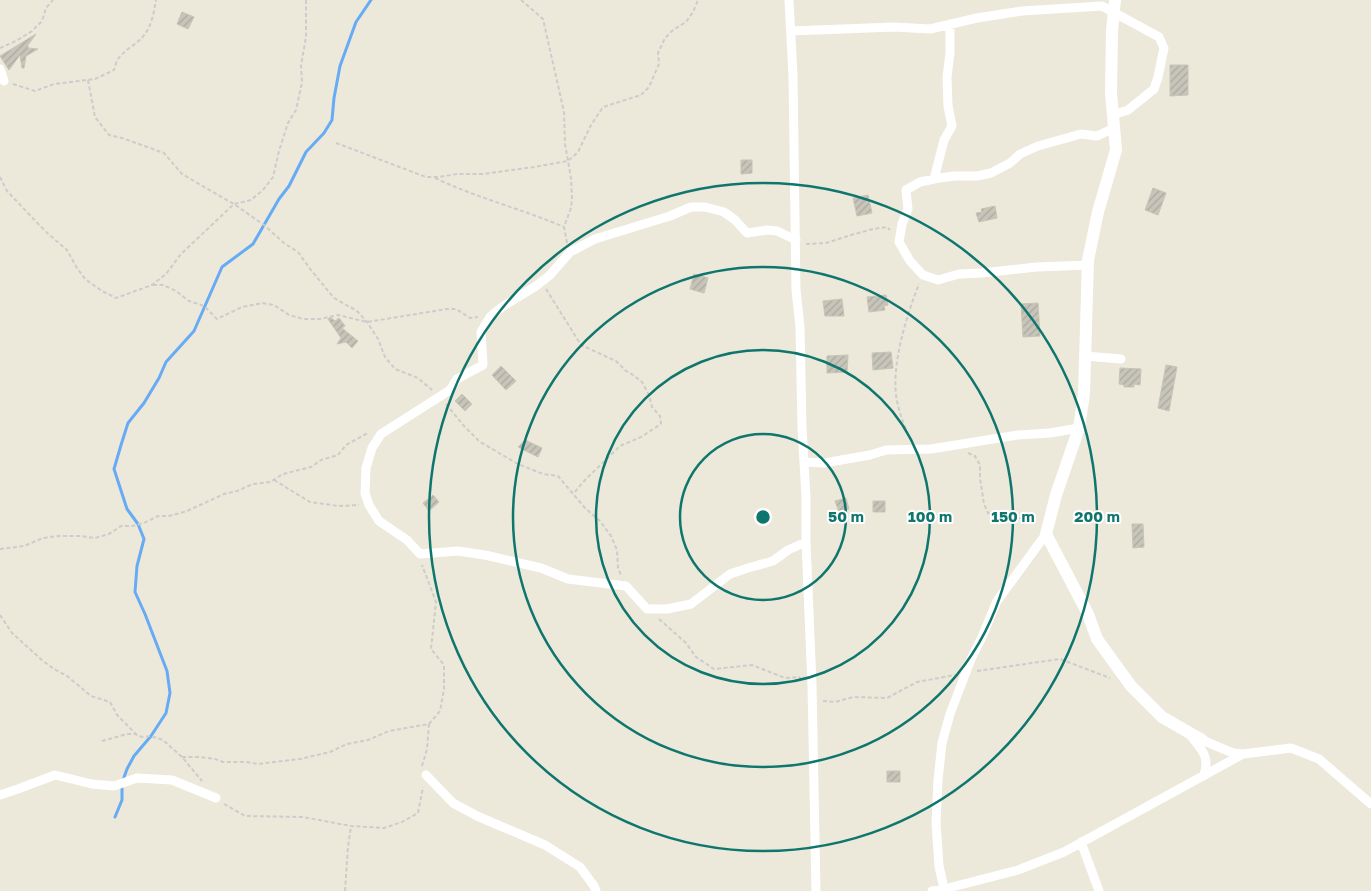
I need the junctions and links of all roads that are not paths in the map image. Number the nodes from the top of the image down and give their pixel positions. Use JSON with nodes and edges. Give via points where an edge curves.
{"nodes":[{"id":1,"x":789,"y":0,"type":"edge"},
{"id":2,"x":1114,"y":6,"type":"edge"},
{"id":3,"x":950,"y":24,"type":"junction"},
{"id":4,"x":791,"y":31,"type":"junction"},
{"id":5,"x":0,"y":69,"type":"edge"},
{"id":6,"x":4,"y":81,"type":"road end"},
{"id":7,"x":1114,"y":122,"type":"junction"},
{"id":8,"x":934,"y":179,"type":"junction"},
{"id":9,"x":796,"y":240,"type":"junction"},
{"id":10,"x":1088,"y":264,"type":"junction"},
{"id":11,"x":1085,"y":356,"type":"junction"},
{"id":12,"x":1121,"y":359,"type":"dead end"},
{"id":13,"x":1079,"y":428,"type":"junction"},
{"id":14,"x":804,"y":462,"type":"junction"},
{"id":15,"x":1046,"y":534,"type":"junction"},
{"id":16,"x":806,"y":542,"type":"junction"},
{"id":17,"x":1188,"y":732,"type":"junction"},
{"id":18,"x":1202,"y":740,"type":"joint"},
{"id":19,"x":1243,"y":754,"type":"junction"},
{"id":20,"x":426,"y":775,"type":"road end"},
{"id":21,"x":1204,"y":775,"type":"junction"},
{"id":22,"x":0,"y":794,"type":"edge"},
{"id":23,"x":216,"y":798,"type":"road end"},
{"id":24,"x":1371,"y":804,"type":"edge"},
{"id":25,"x":1081,"y":842,"type":"junction"},
{"id":26,"x":944,"y":889,"type":"junction"},
{"id":27,"x":596,"y":891,"type":"edge"},
{"id":28,"x":816,"y":891,"type":"edge"},
{"id":29,"x":932,"y":891,"type":"edge"},
{"id":30,"x":1099,"y":891,"type":"edge"}],
"edges":[{"from":1,"to":4,"type":"street"},
{"from":2,"to":3,"type":"street","via":[[1022,11]]},
{"from":2,"to":7,"type":"street","via":[[1111,93]]},
{"from":2,"to":7,"type":"street","via":[[1159,37],[1164,48],[1154,89]]},
{"from":3,"to":4,"type":"street","via":[[930,29],[894,26]]},
{"from":3,"to":8,"type":"street","via":[[947,77],[952,126],[944,140]]},
{"from":4,"to":9,"type":"street"},
{"from":5,"to":6,"type":"street"},
{"from":7,"to":8,"type":"street","via":[[1098,136],[1081,134],[1038,146],[991,173]]},
{"from":7,"to":10,"type":"street","via":[[1116,150],[1098,212]]},
{"from":8,"to":10,"type":"street","via":[[906,190],[908,208],[899,242],[910,261],[923,274],[938,280],[959,274]]},
{"from":9,"to":14,"type":"street"},
{"from":9,"to":16,"type":"street","via":[[777,231],[747,233],[724,212],[691,207],[595,239],[570,252],[542,282],[493,314],[481,332],[483,365],[457,379],[450,390],[381,434],[372,448],[366,468],[365,493],[379,521],[407,540],[420,554],[466,552],[541,568],[568,579],[626,586],[647,609],[691,604],[730,574],[773,561]]},
{"from":10,"to":11,"type":"street"},
{"from":11,"to":12,"type":"street"},
{"from":11,"to":13,"type":"street"},
{"from":13,"to":14,"type":"street","via":[[931,449],[886,450],[854,458]]},
{"from":13,"to":15,"type":"street"},
{"from":14,"to":16,"type":"street"},
{"from":15,"to":17,"type":"street","via":[[1088,614],[1097,639],[1131,686],[1162,717]]},
{"from":15,"to":26,"type":"street","via":[[997,602],[950,714],[942,743],[936,823]]},
{"from":16,"to":28,"type":"street"},
{"from":17,"to":18,"type":"street"},
{"from":17,"to":21,"type":"street","via":[[1205,753],[1207,766]]},
{"from":18,"to":19,"type":"street"},
{"from":19,"to":21,"type":"street"},
{"from":19,"to":24,"type":"street","via":[[1291,748],[1319,759]]},
{"from":20,"to":27,"type":"street","via":[[453,803],[545,845],[580,867]]},
{"from":21,"to":25,"type":"street"},
{"from":22,"to":23,"type":"street","via":[[55,775],[114,786],[137,778],[172,780]]},
{"from":25,"to":26,"type":"street","via":[[1018,870]]},
{"from":25,"to":30,"type":"street"},
{"from":26,"to":29,"type":"street"}]}
